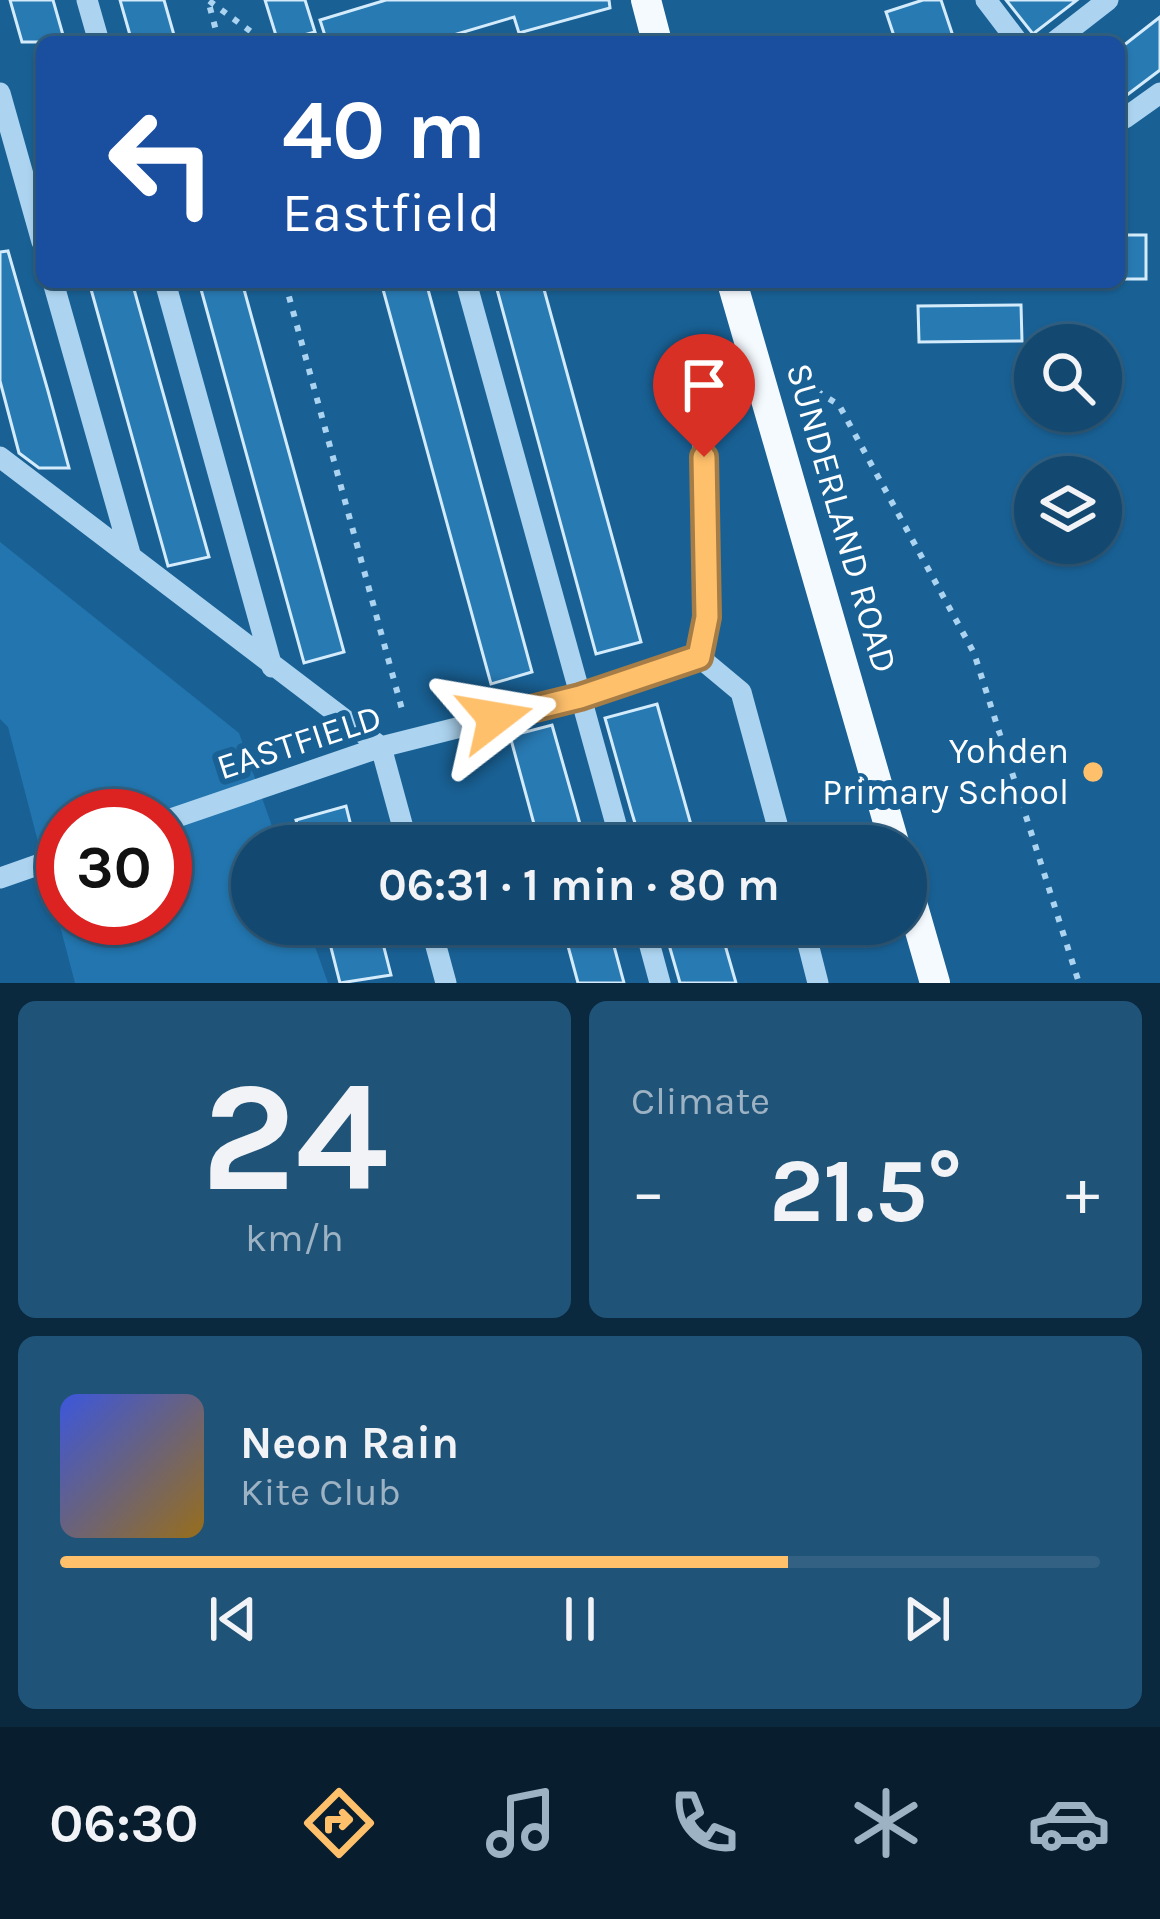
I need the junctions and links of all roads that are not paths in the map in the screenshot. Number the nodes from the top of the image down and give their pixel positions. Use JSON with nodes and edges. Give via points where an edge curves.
{"nodes":[{"id":1,"x":87,"y":0,"type":"edge"},
{"id":2,"x":646,"y":0,"type":"edge"},
{"id":3,"x":986,"y":0,"type":"edge"},
{"id":4,"x":1108,"y":0,"type":"edge"},
{"id":5,"x":97,"y":36,"type":"edge"},
{"id":6,"x":655,"y":36,"type":"edge"},
{"id":7,"x":1013,"y":36,"type":"edge"},
{"id":8,"x":1062,"y":36,"type":"edge"},
{"id":9,"x":0,"y":93,"type":"edge"},
{"id":10,"x":1160,"y":93,"type":"edge"},
{"id":11,"x":1125,"y":118,"type":"dead end"},
{"id":12,"x":36,"y":221,"type":"edge"},
{"id":13,"x":55,"y":288,"type":"edge"},
{"id":14,"x":167,"y":288,"type":"edge"},
{"id":15,"x":468,"y":288,"type":"edge"},
{"id":16,"x":734,"y":288,"type":"edge"},
{"id":17,"x":755,"y":358,"type":"junction"},
{"id":18,"x":0,"y":457,"type":"edge"},
{"id":19,"x":131,"y":558,"type":"junction"},
{"id":20,"x":699,"y":657,"type":"junction"},
{"id":21,"x":272,"y":667,"type":"junction"},
{"id":22,"x":580,"y":697,"type":"junction"},
{"id":23,"x":381,"y":748,"type":"junction"},
{"id":24,"x":192,"y":812,"type":"edge"},
{"id":25,"x":402,"y":825,"type":"edge"},
{"id":26,"x":616,"y":825,"type":"edge"},
{"id":27,"x":777,"y":825,"type":"edge"},
{"id":28,"x":890,"y":825,"type":"edge"},
{"id":29,"x":36,"y":865,"type":"edge"},
{"id":30,"x":0,"y":878,"type":"edge"},
{"id":31,"x":436,"y":945,"type":"edge"},
{"id":32,"x":650,"y":945,"type":"edge"},
{"id":33,"x":808,"y":945,"type":"edge"},
{"id":34,"x":924,"y":945,"type":"edge"},
{"id":35,"x":446,"y":983,"type":"edge"},
{"id":36,"x":661,"y":983,"type":"edge"},
{"id":37,"x":818,"y":983,"type":"edge"},
{"id":38,"x":935,"y":983,"type":"edge"}],
"edges":[{"from":1,"to":5,"type":"street"},
{"from":2,"to":6,"type":"main road"},
{"from":3,"to":7,"type":"street"},
{"from":4,"to":8,"type":"street"},
{"from":9,"to":12,"type":"street"},
{"from":10,"to":11,"type":"street"},
{"from":13,"to":19,"type":"street"},
{"from":14,"to":21,"type":"street"},
{"from":15,"to":22,"type":"street"},
{"from":16,"to":17,"type":"main road","name":"SUNDERLAND ROAD"},
{"from":17,"to":20,"type":"street","via":[[716,388],[703,416],[707,617]]},
{"from":17,"to":28,"type":"main road","name":"SUNDERLAND ROAD"},
{"from":18,"to":19,"type":"street"},
{"from":19,"to":21,"type":"street"},
{"from":20,"to":22,"type":"street","name":"EASTFIELD"},
{"from":20,"to":27,"type":"street","via":[[742,692]]},
{"from":21,"to":23,"type":"street"},
{"from":22,"to":23,"type":"street","name":"EASTFIELD"},
{"from":22,"to":26,"type":"street"},
{"from":23,"to":24,"type":"street","name":"EASTFIELD"},
{"from":23,"to":25,"type":"street"},
{"from":29,"to":30,"type":"street"},
{"from":31,"to":35,"type":"street"},
{"from":32,"to":36,"type":"street"},
{"from":33,"to":37,"type":"street"},
{"from":34,"to":38,"type":"main road"}]}
